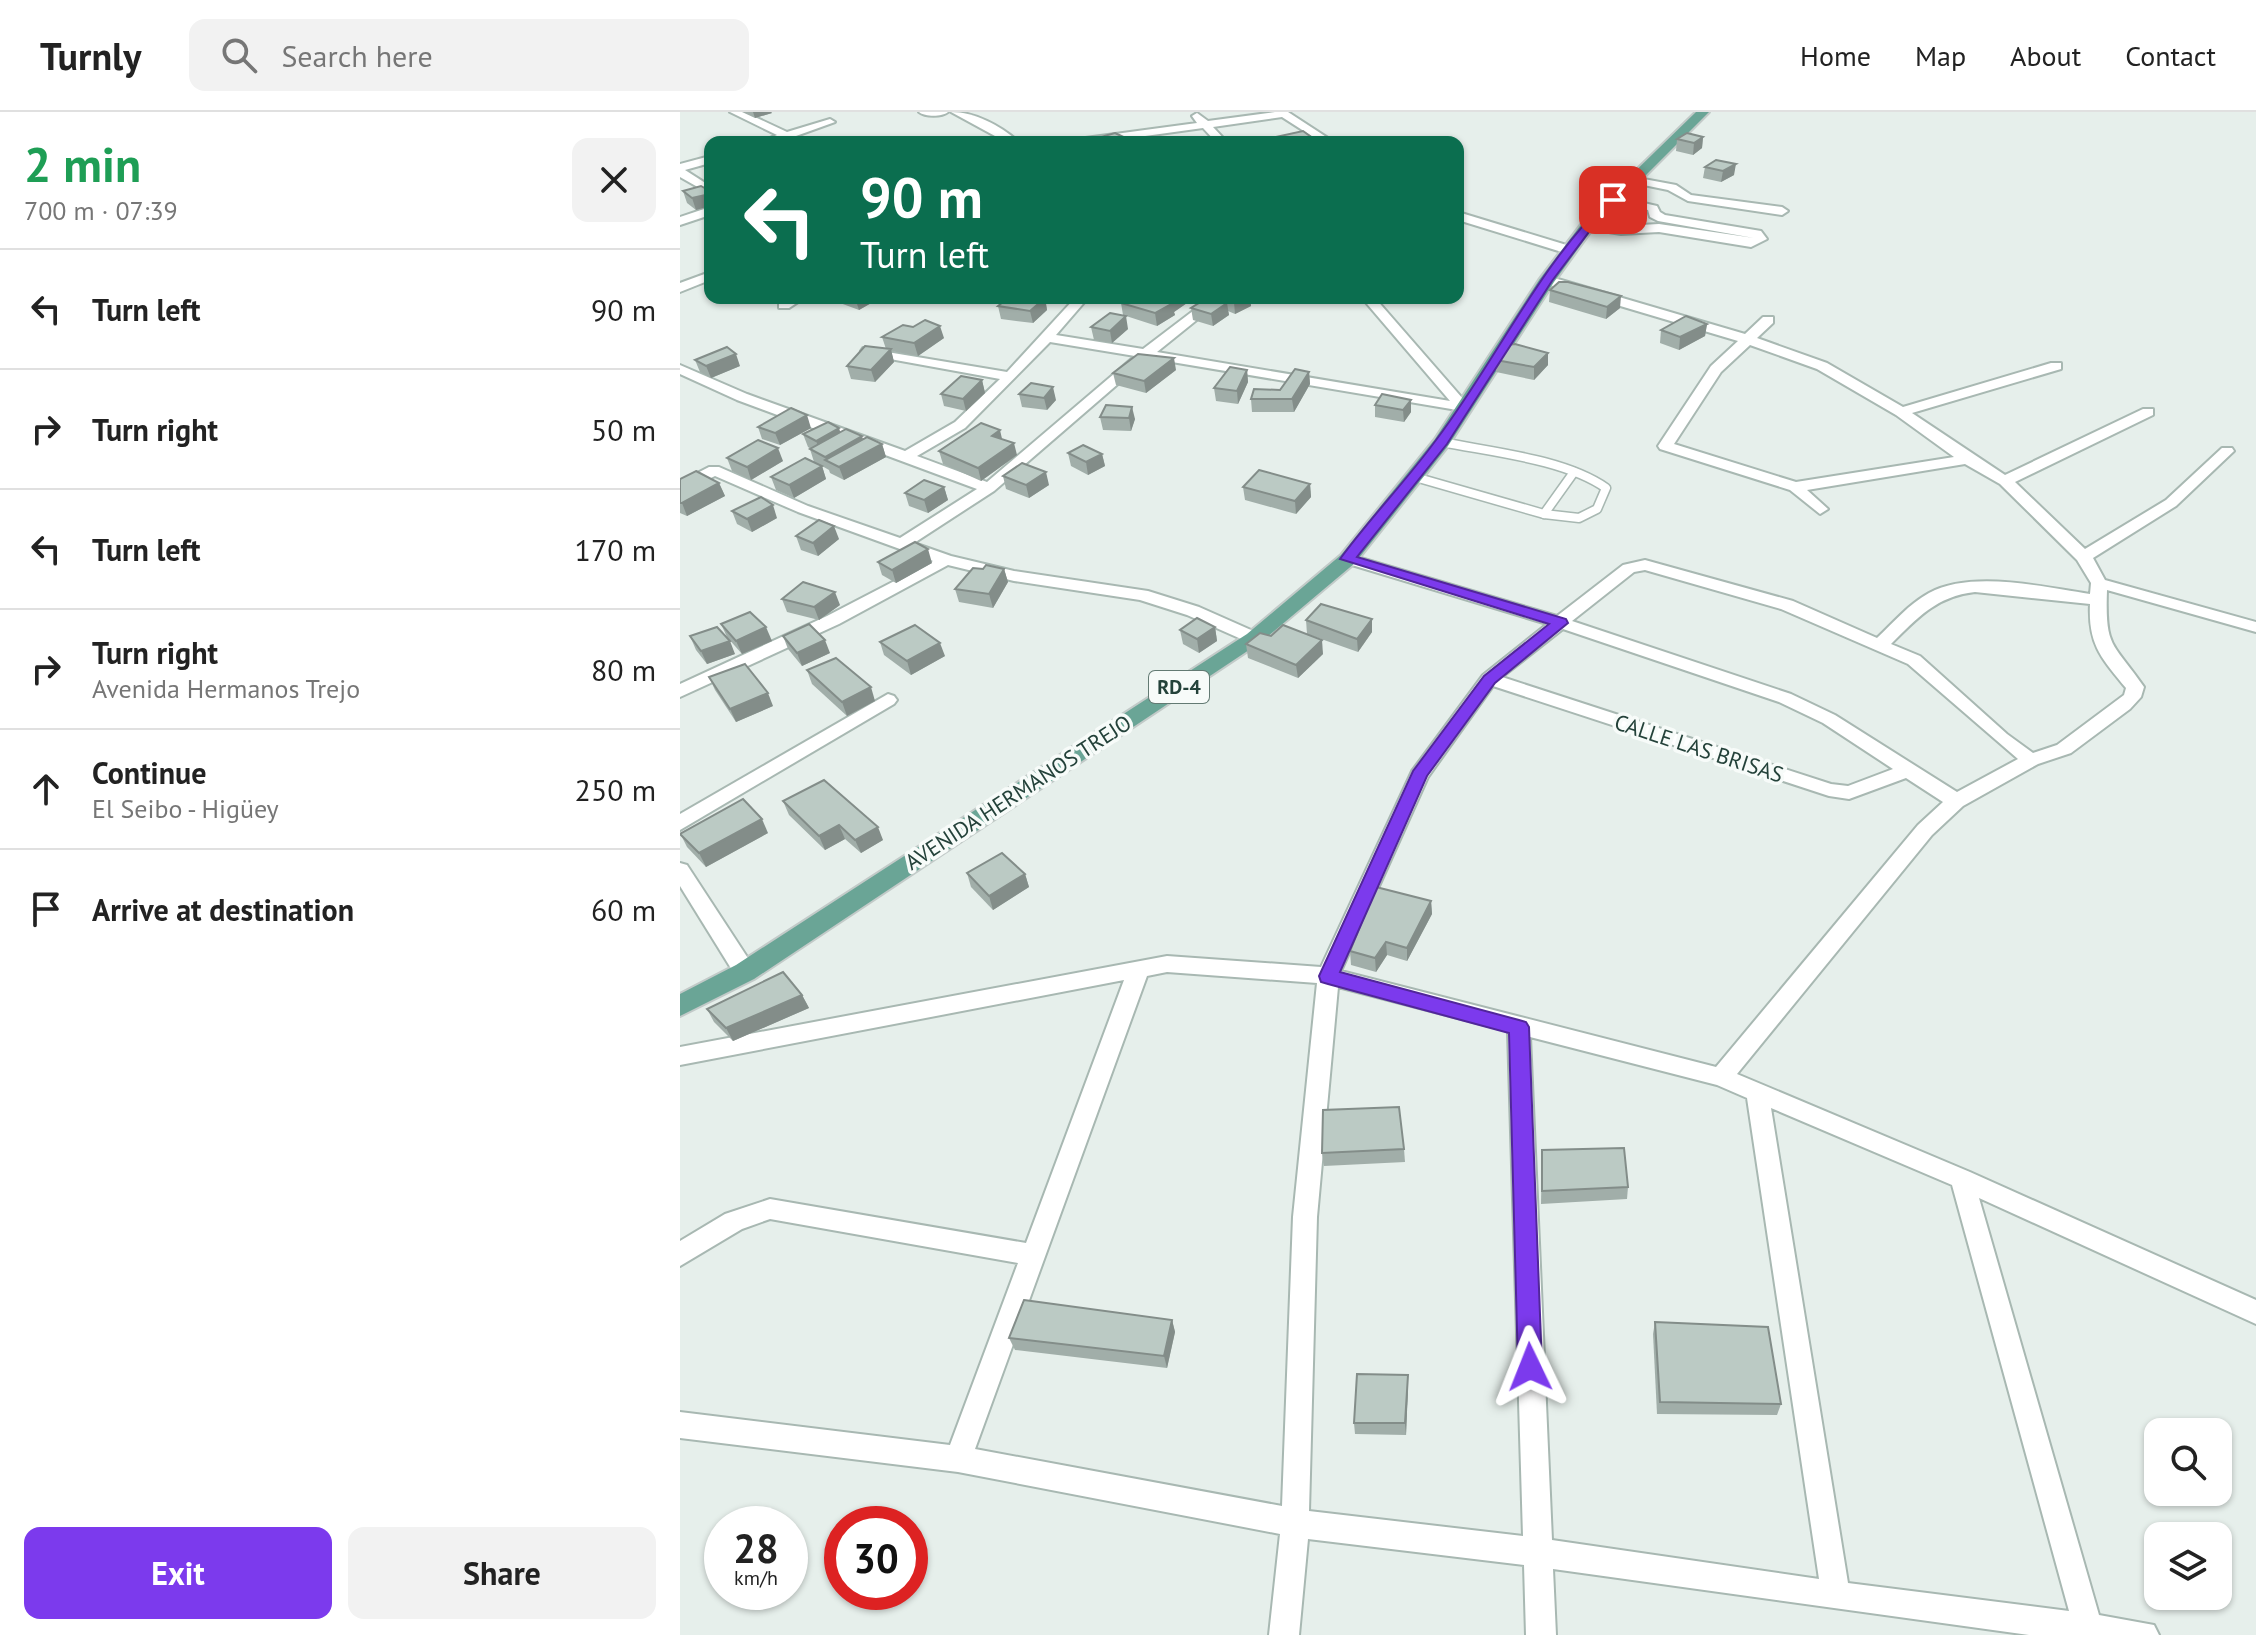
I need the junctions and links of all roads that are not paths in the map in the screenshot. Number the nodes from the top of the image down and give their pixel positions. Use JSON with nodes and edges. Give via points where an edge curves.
{"nodes":[{"id":1,"x":735,"y":112,"type":"edge"},
{"id":2,"x":924,"y":112,"type":"edge"},
{"id":3,"x":943,"y":112,"type":"edge"},
{"id":4,"x":956,"y":112,"type":"edge"},
{"id":5,"x":1194,"y":112,"type":"edge"},
{"id":6,"x":1703,"y":112,"type":"edge"},
{"id":7,"x":1282,"y":113,"type":"edge"},
{"id":8,"x":830,"y":122,"type":"dead end"},
{"id":9,"x":1204,"y":124,"type":"junction"},
{"id":10,"x":787,"y":135,"type":"junction"},
{"id":11,"x":784,"y":136,"type":"edge"},
{"id":12,"x":1004,"y":136,"type":"edge"},
{"id":13,"x":1120,"y":136,"type":"edge"},
{"id":14,"x":1216,"y":136,"type":"edge"},
{"id":15,"x":1319,"y":136,"type":"edge"},
{"id":16,"x":704,"y":161,"type":"edge"},
{"id":17,"x":680,"y":170,"type":"edge"},
{"id":18,"x":1629,"y":185,"type":"junction"},
{"id":19,"x":704,"y":187,"type":"edge"},
{"id":20,"x":1613,"y":200,"type":"junction"},
{"id":21,"x":1782,"y":211,"type":"dead end"},
{"id":22,"x":704,"y":213,"type":"edge"},
{"id":23,"x":1464,"y":218,"type":"edge"},
{"id":24,"x":680,"y":221,"type":"edge"},
{"id":25,"x":1664,"y":224,"type":"junction"},
{"id":26,"x":1588,"y":225,"type":"junction"},
{"id":27,"x":1569,"y":250,"type":"junction"},
{"id":28,"x":704,"y":278,"type":"edge"},
{"id":29,"x":1547,"y":280,"type":"junction"},
{"id":30,"x":681,"y":286,"type":"edge"},
{"id":31,"x":1076,"y":304,"type":"edge"},
{"id":32,"x":1210,"y":304,"type":"edge"},
{"id":33,"x":1373,"y":304,"type":"edge"},
{"id":34,"x":1768,"y":320,"type":"dead end"},
{"id":35,"x":1046,"y":337,"type":"junction"},
{"id":36,"x":1747,"y":339,"type":"junction"},
{"id":37,"x":867,"y":351,"type":"edge"},
{"id":38,"x":1145,"y":354,"type":"junction"},
{"id":39,"x":2056,"y":366,"type":"dead end"},
{"id":40,"x":680,"y":369,"type":"edge"},
{"id":41,"x":1010,"y":377,"type":"junction"},
{"id":42,"x":1463,"y":407,"type":"junction"},
{"id":43,"x":1901,"y":412,"type":"junction"},
{"id":44,"x":2148,"y":412,"type":"dead end"},
{"id":45,"x":1442,"y":442,"type":"junction"},
{"id":46,"x":2227,"y":451,"type":"dead end"},
{"id":47,"x":906,"y":456,"type":"junction"},
{"id":48,"x":1967,"y":459,"type":"junction"},
{"id":49,"x":1574,"y":472,"type":"junction"},
{"id":50,"x":1415,"y":477,"type":"junction"},
{"id":51,"x":2005,"y":481,"type":"junction"},
{"id":52,"x":1795,"y":487,"type":"junction"},
{"id":53,"x":680,"y":488,"type":"edge"},
{"id":54,"x":989,"y":488,"type":"junction"},
{"id":55,"x":1820,"y":509,"type":"dead end"},
{"id":56,"x":1544,"y":514,"type":"junction"},
{"id":57,"x":900,"y":545,"type":"junction"},
{"id":58,"x":2084,"y":557,"type":"junction"},
{"id":59,"x":1348,"y":559,"type":"junction"},
{"id":60,"x":946,"y":560,"type":"junction"},
{"id":61,"x":2100,"y":591,"type":"junction"},
{"id":62,"x":1561,"y":623,"type":"junction"},
{"id":63,"x":2256,"y":627,"type":"edge"},
{"id":64,"x":1254,"y":638,"type":"junction"},
{"id":65,"x":1881,"y":644,"type":"junction"},
{"id":66,"x":1489,"y":679,"type":"junction"},
{"id":67,"x":680,"y":691,"type":"edge"},
{"id":68,"x":888,"y":700,"type":"dead end"},
{"id":69,"x":2031,"y":760,"type":"junction"},
{"id":70,"x":1908,"y":770,"type":"junction"},
{"id":71,"x":1956,"y":801,"type":"junction"},
{"id":72,"x":680,"y":823,"type":"edge"},
{"id":73,"x":680,"y":870,"type":"edge"},
{"id":74,"x":1139,"y":968,"type":"junction"},
{"id":75,"x":745,"y":972,"type":"junction"},
{"id":76,"x":1328,"y":976,"type":"junction"},
{"id":77,"x":680,"y":1006,"type":"edge"},
{"id":78,"x":1519,"y":1027,"type":"junction"},
{"id":79,"x":680,"y":1056,"type":"edge"},
{"id":80,"x":1721,"y":1077,"type":"junction"},
{"id":81,"x":1757,"y":1092,"type":"junction"},
{"id":82,"x":1962,"y":1179,"type":"junction"},
{"id":83,"x":680,"y":1255,"type":"edge"},
{"id":84,"x":1034,"y":1255,"type":"junction"},
{"id":85,"x":2255,"y":1314,"type":"edge"},
{"id":86,"x":680,"y":1425,"type":"edge"},
{"id":87,"x":958,"y":1459,"type":"junction"},
{"id":88,"x":1295,"y":1523,"type":"junction"},
{"id":89,"x":1536,"y":1552,"type":"junction"},
{"id":90,"x":1836,"y":1596,"type":"junction"},
{"id":91,"x":2089,"y":1632,"type":"edge"},
{"id":92,"x":1284,"y":1635,"type":"edge"},
{"id":93,"x":1541,"y":1635,"type":"edge"},
{"id":94,"x":2144,"y":1635,"type":"edge"}],
"edges":[{"from":1,"to":10,"type":"street"},
{"from":2,"to":3,"type":"street"},
{"from":4,"to":12,"type":"street"},
{"from":5,"to":9,"type":"street"},
{"from":6,"to":18,"type":"main road","number":"RD-4"},
{"from":7,"to":9,"type":"street"},
{"from":7,"to":15,"type":"street"},
{"from":8,"to":10,"type":"street"},
{"from":9,"to":13,"type":"street"},
{"from":9,"to":14,"type":"street"},
{"from":10,"to":11,"type":"street"},
{"from":16,"to":17,"type":"street"},
{"from":17,"to":19,"type":"street"},
{"from":18,"to":20,"type":"main road","number":"RD-4"},
{"from":18,"to":21,"type":"street","via":[[1672,187],[1688,198]]},
{"from":20,"to":25,"type":"street","via":[[1649,206]]},
{"from":20,"to":26,"type":"main road","number":"RD-4"},
{"from":22,"to":24,"type":"street"},
{"from":23,"to":27,"type":"street"},
{"from":25,"to":25,"type":"street","via":[[1751,243],[1761,239],[1757,234]]},
{"from":25,"to":26,"type":"street","via":[[1621,230]]},
{"from":26,"to":27,"type":"main road","number":"RD-4"},
{"from":27,"to":29,"type":"main road","name":"AVENIDA HERMANOS TREJO","number":"RD-4"},
{"from":28,"to":30,"type":"street"},
{"from":29,"to":36,"type":"street"},
{"from":29,"to":42,"type":"main road","name":"AVENIDA HERMANOS TREJO","number":"RD-4"},
{"from":31,"to":35,"type":"street"},
{"from":32,"to":38,"type":"street"},
{"from":33,"to":42,"type":"street"},
{"from":34,"to":36,"type":"street"},
{"from":35,"to":38,"type":"street"},
{"from":35,"to":41,"type":"street"},
{"from":36,"to":43,"type":"street","via":[[1822,366]]},
{"from":36,"to":52,"type":"street","via":[[1716,369],[1665,446]]},
{"from":37,"to":41,"type":"street"},
{"from":38,"to":42,"type":"street"},
{"from":38,"to":54,"type":"street"},
{"from":39,"to":43,"type":"street"},
{"from":40,"to":47,"type":"street"},
{"from":41,"to":47,"type":"street","via":[[960,425]]},
{"from":42,"to":45,"type":"main road","name":"AVENIDA HERMANOS TREJO","number":"RD-4"},
{"from":43,"to":48,"type":"street"},
{"from":44,"to":51,"type":"street"},
{"from":45,"to":49,"type":"lane"},
{"from":45,"to":50,"type":"main road","name":"AVENIDA HERMANOS TREJO","number":"RD-4"},
{"from":46,"to":58,"type":"street","via":[[2171,503]]},
{"from":47,"to":54,"type":"street"},
{"from":48,"to":51,"type":"street"},
{"from":48,"to":52,"type":"street"},
{"from":49,"to":56,"type":"lane"},
{"from":49,"to":56,"type":"lane","via":[[1600,480],[1606,488],[1597,509],[1579,518]]},
{"from":50,"to":56,"type":"lane"},
{"from":50,"to":59,"type":"main road","name":"AVENIDA HERMANOS TREJO","number":"RD-4"},
{"from":51,"to":58,"type":"street"},
{"from":52,"to":55,"type":"street"},
{"from":53,"to":57,"type":"street","via":[[714,470]]},
{"from":54,"to":57,"type":"street"},
{"from":57,"to":60,"type":"street"},
{"from":58,"to":61,"type":"street"},
{"from":59,"to":62,"type":"street"},
{"from":59,"to":64,"type":"main road","name":"AVENIDA HERMANOS TREJO","number":"RD-4"},
{"from":60,"to":64,"type":"street","via":[[1142,595]]},
{"from":60,"to":67,"type":"street"},
{"from":61,"to":63,"type":"street"},
{"from":61,"to":65,"type":"street","via":[[1970,587],[1943,592]]},
{"from":61,"to":69,"type":"street","via":[[2097,629],[2107,654],[2135,687],[2132,697],[2064,749]]},
{"from":62,"to":65,"type":"street","via":[[1629,568],[1645,565],[1787,605]]},
{"from":62,"to":66,"type":"street"},
{"from":62,"to":70,"type":"street","via":[[1785,698],[1829,719]]},
{"from":64,"to":75,"type":"main road","name":"AVENIDA HERMANOS TREJO","number":"RD-4"},
{"from":65,"to":69,"type":"street","via":[[1914,660]]},
{"from":66,"to":70,"type":"street","name":"CALLE LAS BRISAS","via":[[1829,790],[1849,793]]},
{"from":66,"to":76,"type":"street","via":[[1419,775]]},
{"from":68,"to":72,"type":"street"},
{"from":69,"to":71,"type":"street"},
{"from":70,"to":71,"type":"street"},
{"from":71,"to":80,"type":"street","via":[[1925,830]]},
{"from":73,"to":75,"type":"street"},
{"from":74,"to":76,"type":"street","via":[[1167,964]]},
{"from":74,"to":79,"type":"street"},
{"from":74,"to":84,"type":"street"},
{"from":75,"to":77,"type":"main road","name":"AVENIDA HERMANOS TREJO","number":"RD-4"},
{"from":76,"to":78,"type":"street"},
{"from":76,"to":88,"type":"street","via":[[1305,1217]]},
{"from":78,"to":80,"type":"street"},
{"from":78,"to":89,"type":"street"},
{"from":80,"to":81,"type":"street"},
{"from":81,"to":82,"type":"street"},
{"from":81,"to":90,"type":"street"},
{"from":82,"to":85,"type":"street"},
{"from":82,"to":91,"type":"street"},
{"from":83,"to":84,"type":"street","via":[[725,1225],[770,1209]]},
{"from":84,"to":87,"type":"street"},
{"from":86,"to":87,"type":"street"},
{"from":87,"to":88,"type":"street"},
{"from":88,"to":89,"type":"street"},
{"from":88,"to":92,"type":"street"},
{"from":89,"to":90,"type":"street"},
{"from":89,"to":93,"type":"street"},
{"from":90,"to":91,"type":"street"},
{"from":91,"to":94,"type":"street"}]}
